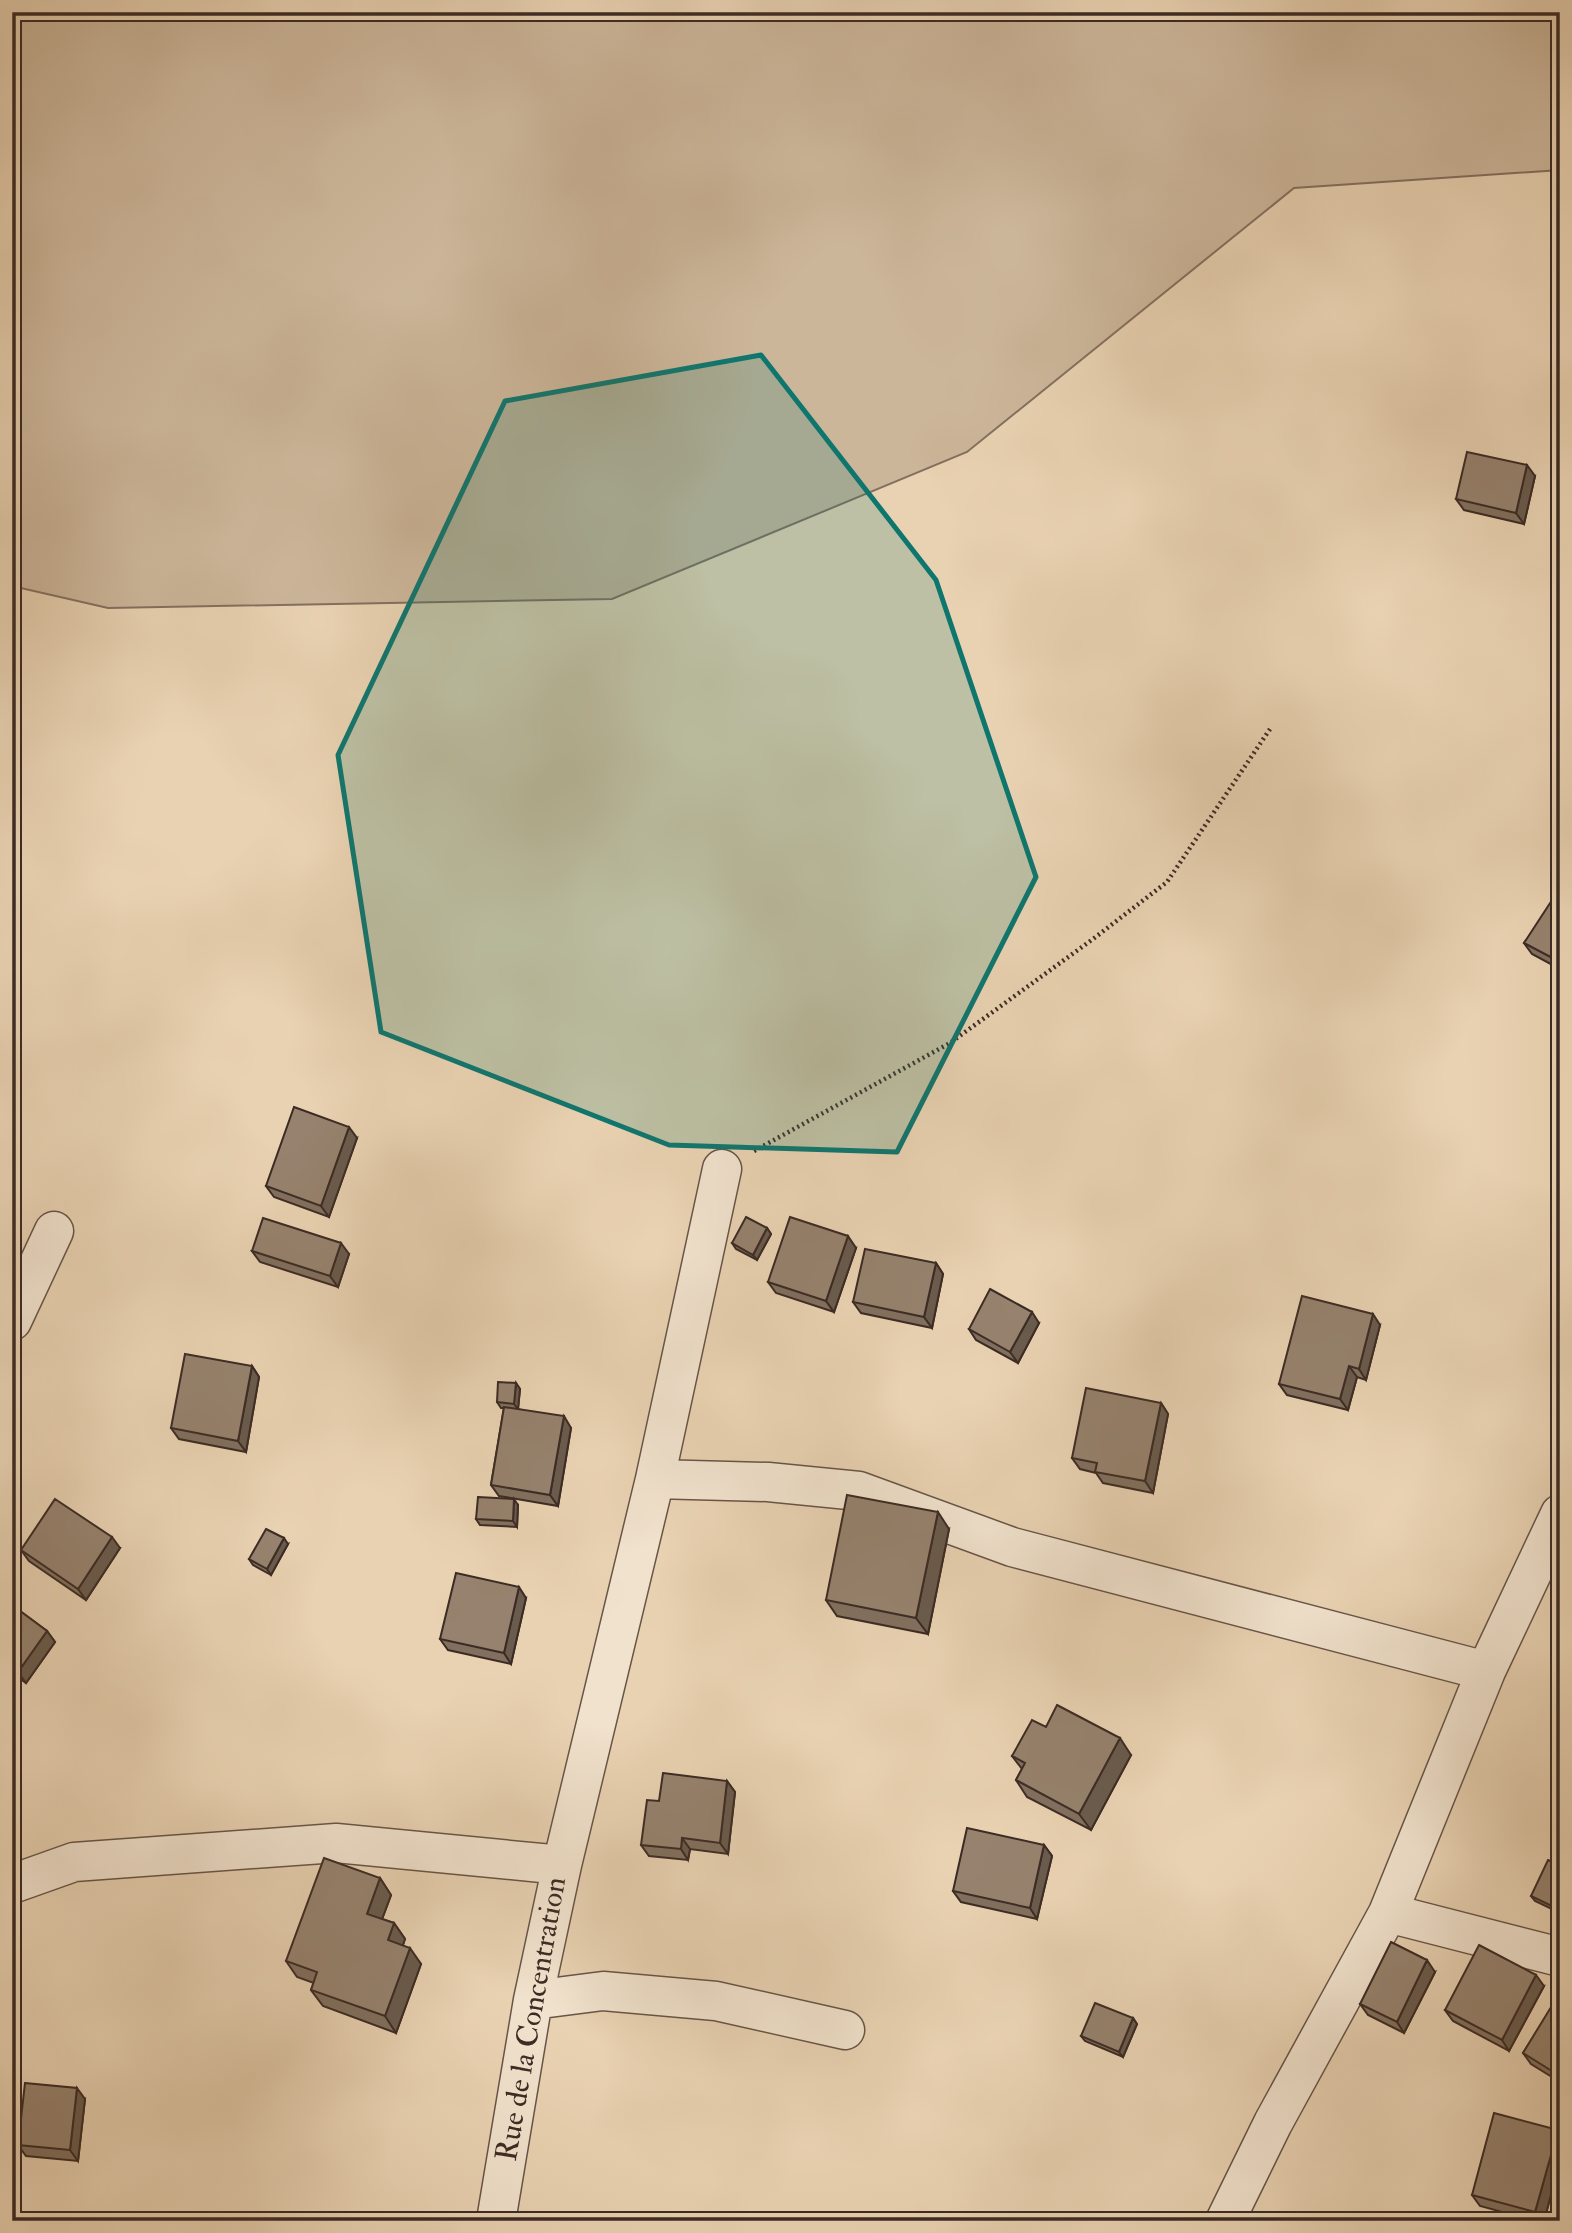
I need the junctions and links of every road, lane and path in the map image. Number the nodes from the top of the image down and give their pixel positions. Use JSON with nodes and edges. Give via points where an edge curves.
{"nodes":[{"id":1,"x":1270,"y":729,"type":"dead end"},
{"id":2,"x":722,"y":1169,"type":"joint"},
{"id":3,"x":54,"y":1231,"type":"dead end"},
{"id":4,"x":12,"y":1321,"type":"edge"},
{"id":5,"x":655,"y":1479,"type":"junction"},
{"id":6,"x":1560,"y":1514,"type":"edge"},
{"id":7,"x":1486,"y":1671,"type":"junction"},
{"id":8,"x":562,"y":1865,"type":"junction"},
{"id":9,"x":12,"y":1884,"type":"edge"},
{"id":10,"x":1388,"y":1913,"type":"junction"},
{"id":11,"x":1560,"y":1957,"type":"edge"},
{"id":12,"x":533,"y":2000,"type":"junction"},
{"id":13,"x":845,"y":2030,"type":"dead end"},
{"id":14,"x":496,"y":2221,"type":"edge"},
{"id":15,"x":1225,"y":2221,"type":"edge"}],
"edges":[{"from":1,"to":2,"type":"path","via":[[1167,882],[950,1043]]},
{"from":2,"to":5,"type":"street"},
{"from":3,"to":4,"type":"street"},
{"from":5,"to":7,"type":"street","via":[[768,1482],[859,1491],[1012,1546]]},
{"from":5,"to":8,"type":"street"},
{"from":6,"to":7,"type":"street"},
{"from":7,"to":10,"type":"street"},
{"from":8,"to":9,"type":"street","name":"Rue de la Concentration","via":[[335,1843],[75,1862]]},
{"from":8,"to":12,"type":"street","name":"Rue de la Concentration"},
{"from":10,"to":11,"type":"street"},
{"from":10,"to":15,"type":"street"},
{"from":12,"to":13,"type":"street","via":[[603,1991],[716,2001]]},
{"from":12,"to":14,"type":"street","name":"Rue de la Concentration"}]}
